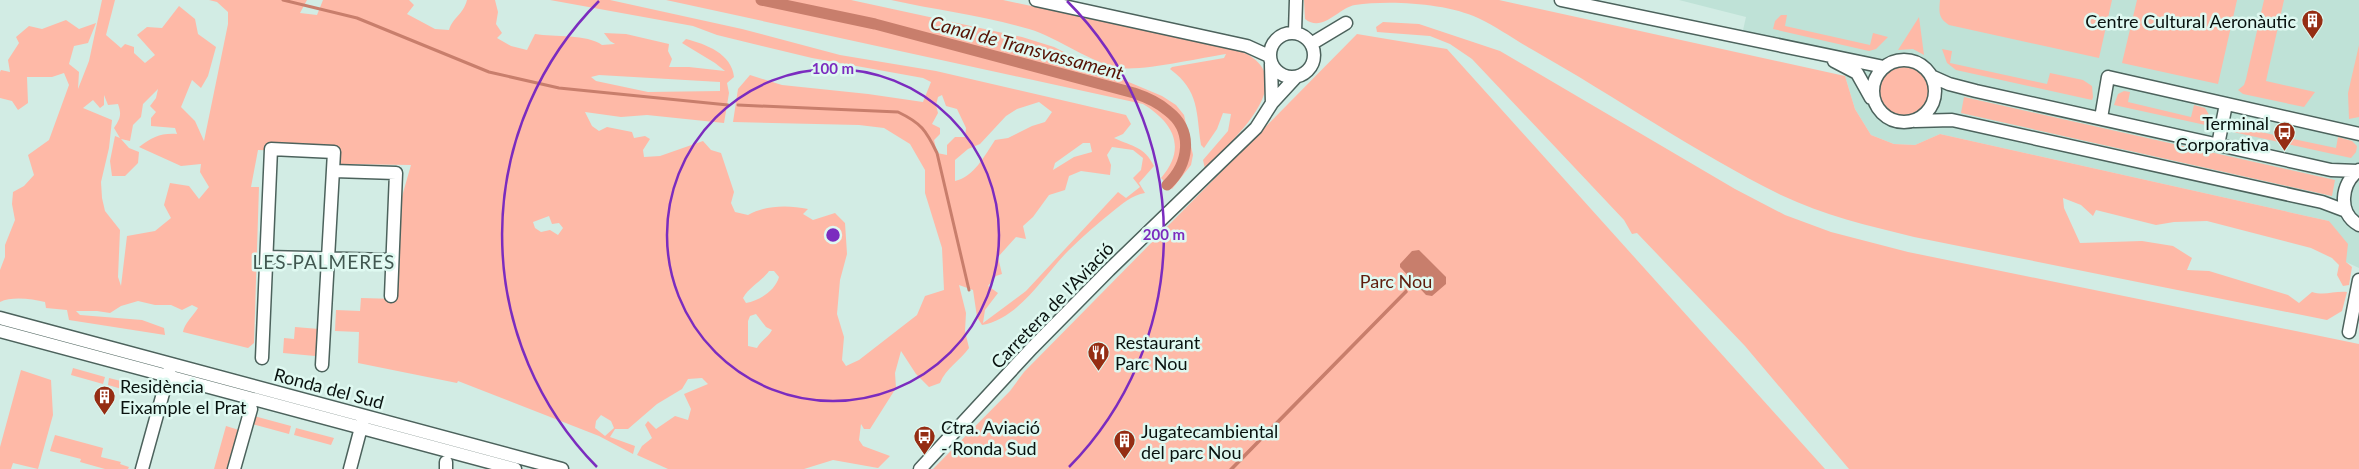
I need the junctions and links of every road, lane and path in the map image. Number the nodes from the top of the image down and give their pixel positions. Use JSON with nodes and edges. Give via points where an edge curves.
{"nodes":[{"id":1,"x":1036,"y":0,"type":"edge"},
{"id":2,"x":1296,"y":0,"type":"edge"},
{"id":3,"x":1562,"y":0,"type":"edge"},
{"id":4,"x":1346,"y":23,"type":"dead end"},
{"id":5,"x":1294,"y":32,"type":"junction"},
{"id":6,"x":1273,"y":42,"type":"junction"},
{"id":7,"x":1312,"y":44,"type":"junction"},
{"id":8,"x":1247,"y":46,"type":"junction"},
{"id":9,"x":1825,"y":56,"type":"junction"},
{"id":10,"x":1270,"y":60,"type":"junction"},
{"id":11,"x":1884,"y":67,"type":"junction"},
{"id":12,"x":1296,"y":76,"type":"junction"},
{"id":13,"x":1931,"y":76,"type":"junction"},
{"id":14,"x":1272,"y":103,"type":"junction"},
{"id":15,"x":2226,"y":104,"type":"junction"},
{"id":16,"x":1877,"y":108,"type":"junction"},
{"id":17,"x":2101,"y":118,"type":"junction"},
{"id":18,"x":1915,"y":121,"type":"junction"},
{"id":19,"x":2359,"y":134,"type":"edge"},
{"id":20,"x":2218,"y":145,"type":"junction"},
{"id":21,"x":2358,"y":170,"type":"edge"},
{"id":22,"x":334,"y":171,"type":"junction"},
{"id":23,"x":2346,"y":210,"type":"junction"},
{"id":24,"x":2359,"y":225,"type":"edge"},
{"id":25,"x":267,"y":257,"type":"junction"},
{"id":26,"x":328,"y":258,"type":"junction"},
{"id":27,"x":391,"y":260,"type":"junction"},
{"id":28,"x":2359,"y":280,"type":"edge"},
{"id":29,"x":390,"y":296,"type":"dead end"},
{"id":30,"x":0,"y":318,"type":"edge"},
{"id":31,"x":0,"y":331,"type":"edge"},
{"id":32,"x":2348,"y":332,"type":"dead end"},
{"id":33,"x":262,"y":358,"type":"dead end"},
{"id":34,"x":322,"y":366,"type":"dead end"},
{"id":35,"x":169,"y":370,"type":"junction"},
{"id":36,"x":251,"y":409,"type":"dead end"},
{"id":37,"x":363,"y":422,"type":"junction"},
{"id":38,"x":142,"y":469,"type":"edge"},
{"id":39,"x":234,"y":469,"type":"edge"},
{"id":40,"x":350,"y":469,"type":"edge"},
{"id":41,"x":515,"y":469,"type":"edge"},
{"id":42,"x":562,"y":469,"type":"edge"},
{"id":43,"x":920,"y":469,"type":"edge"}],
"edges":[{"from":1,"to":8,"type":"street"},
{"from":2,"to":5,"type":"street"},
{"from":3,"to":9,"type":"street"},
{"from":4,"to":7,"type":"street"},
{"from":5,"to":6,"type":"street","via":[[1279,36]]},
{"from":5,"to":7,"type":"street"},
{"from":6,"to":8,"type":"street"},
{"from":6,"to":10,"type":"street"},
{"from":7,"to":12,"type":"street","via":[[1314,56],[1311,65],[1304,74]]},
{"from":8,"to":10,"type":"street"},
{"from":9,"to":11,"type":"street"},
{"from":9,"to":16,"type":"street","via":[[1857,73]]},
{"from":10,"to":12,"type":"street","via":[[1281,74]]},
{"from":10,"to":14,"type":"street"},
{"from":11,"to":13,"type":"street","via":[[1893,61],[1904,60],[1919,64]]},
{"from":11,"to":16,"type":"street","via":[[1874,80],[1872,90]]},
{"from":12,"to":14,"type":"street","name":"Carretera de l'Aviació"},
{"from":13,"to":17,"type":"street","via":[[1976,91]]},
{"from":13,"to":18,"type":"street","via":[[1935,98],[1927,114]]},
{"from":14,"to":43,"type":"street","name":"Carretera de l'Aviació","via":[[1256,128],[1032,348]]},
{"from":15,"to":17,"type":"street","via":[[2108,78]]},
{"from":15,"to":19,"type":"street"},
{"from":15,"to":20,"type":"street"},
{"from":16,"to":18,"type":"street","via":[[1894,122]]},
{"from":17,"to":20,"type":"street"},
{"from":18,"to":23,"type":"street","via":[[1952,120]]},
{"from":20,"to":21,"type":"street","via":[[2331,170]]},
{"from":21,"to":23,"type":"street","via":[[2344,190]]},
{"from":22,"to":25,"type":"street","via":[[334,152],[271,149]]},
{"from":22,"to":26,"type":"street"},
{"from":22,"to":27,"type":"street","via":[[396,173]]},
{"from":23,"to":24,"type":"street"},
{"from":25,"to":26,"type":"street"},
{"from":25,"to":33,"type":"street"},
{"from":26,"to":27,"type":"street"},
{"from":26,"to":34,"type":"street"},
{"from":27,"to":29,"type":"street"},
{"from":28,"to":32,"type":"street"},
{"from":30,"to":35,"type":"street","name":"Ronda del Sud"},
{"from":31,"to":35,"type":"street","name":"Ronda del Sud"},
{"from":35,"to":37,"type":"street","name":"Ronda del Sud"},
{"from":35,"to":38,"type":"street"},
{"from":36,"to":39,"type":"street"},
{"from":37,"to":40,"type":"street"},
{"from":37,"to":41,"type":"street","name":"Ronda del Sud"},
{"from":37,"to":42,"type":"street","name":"Ronda del Sud"}]}
